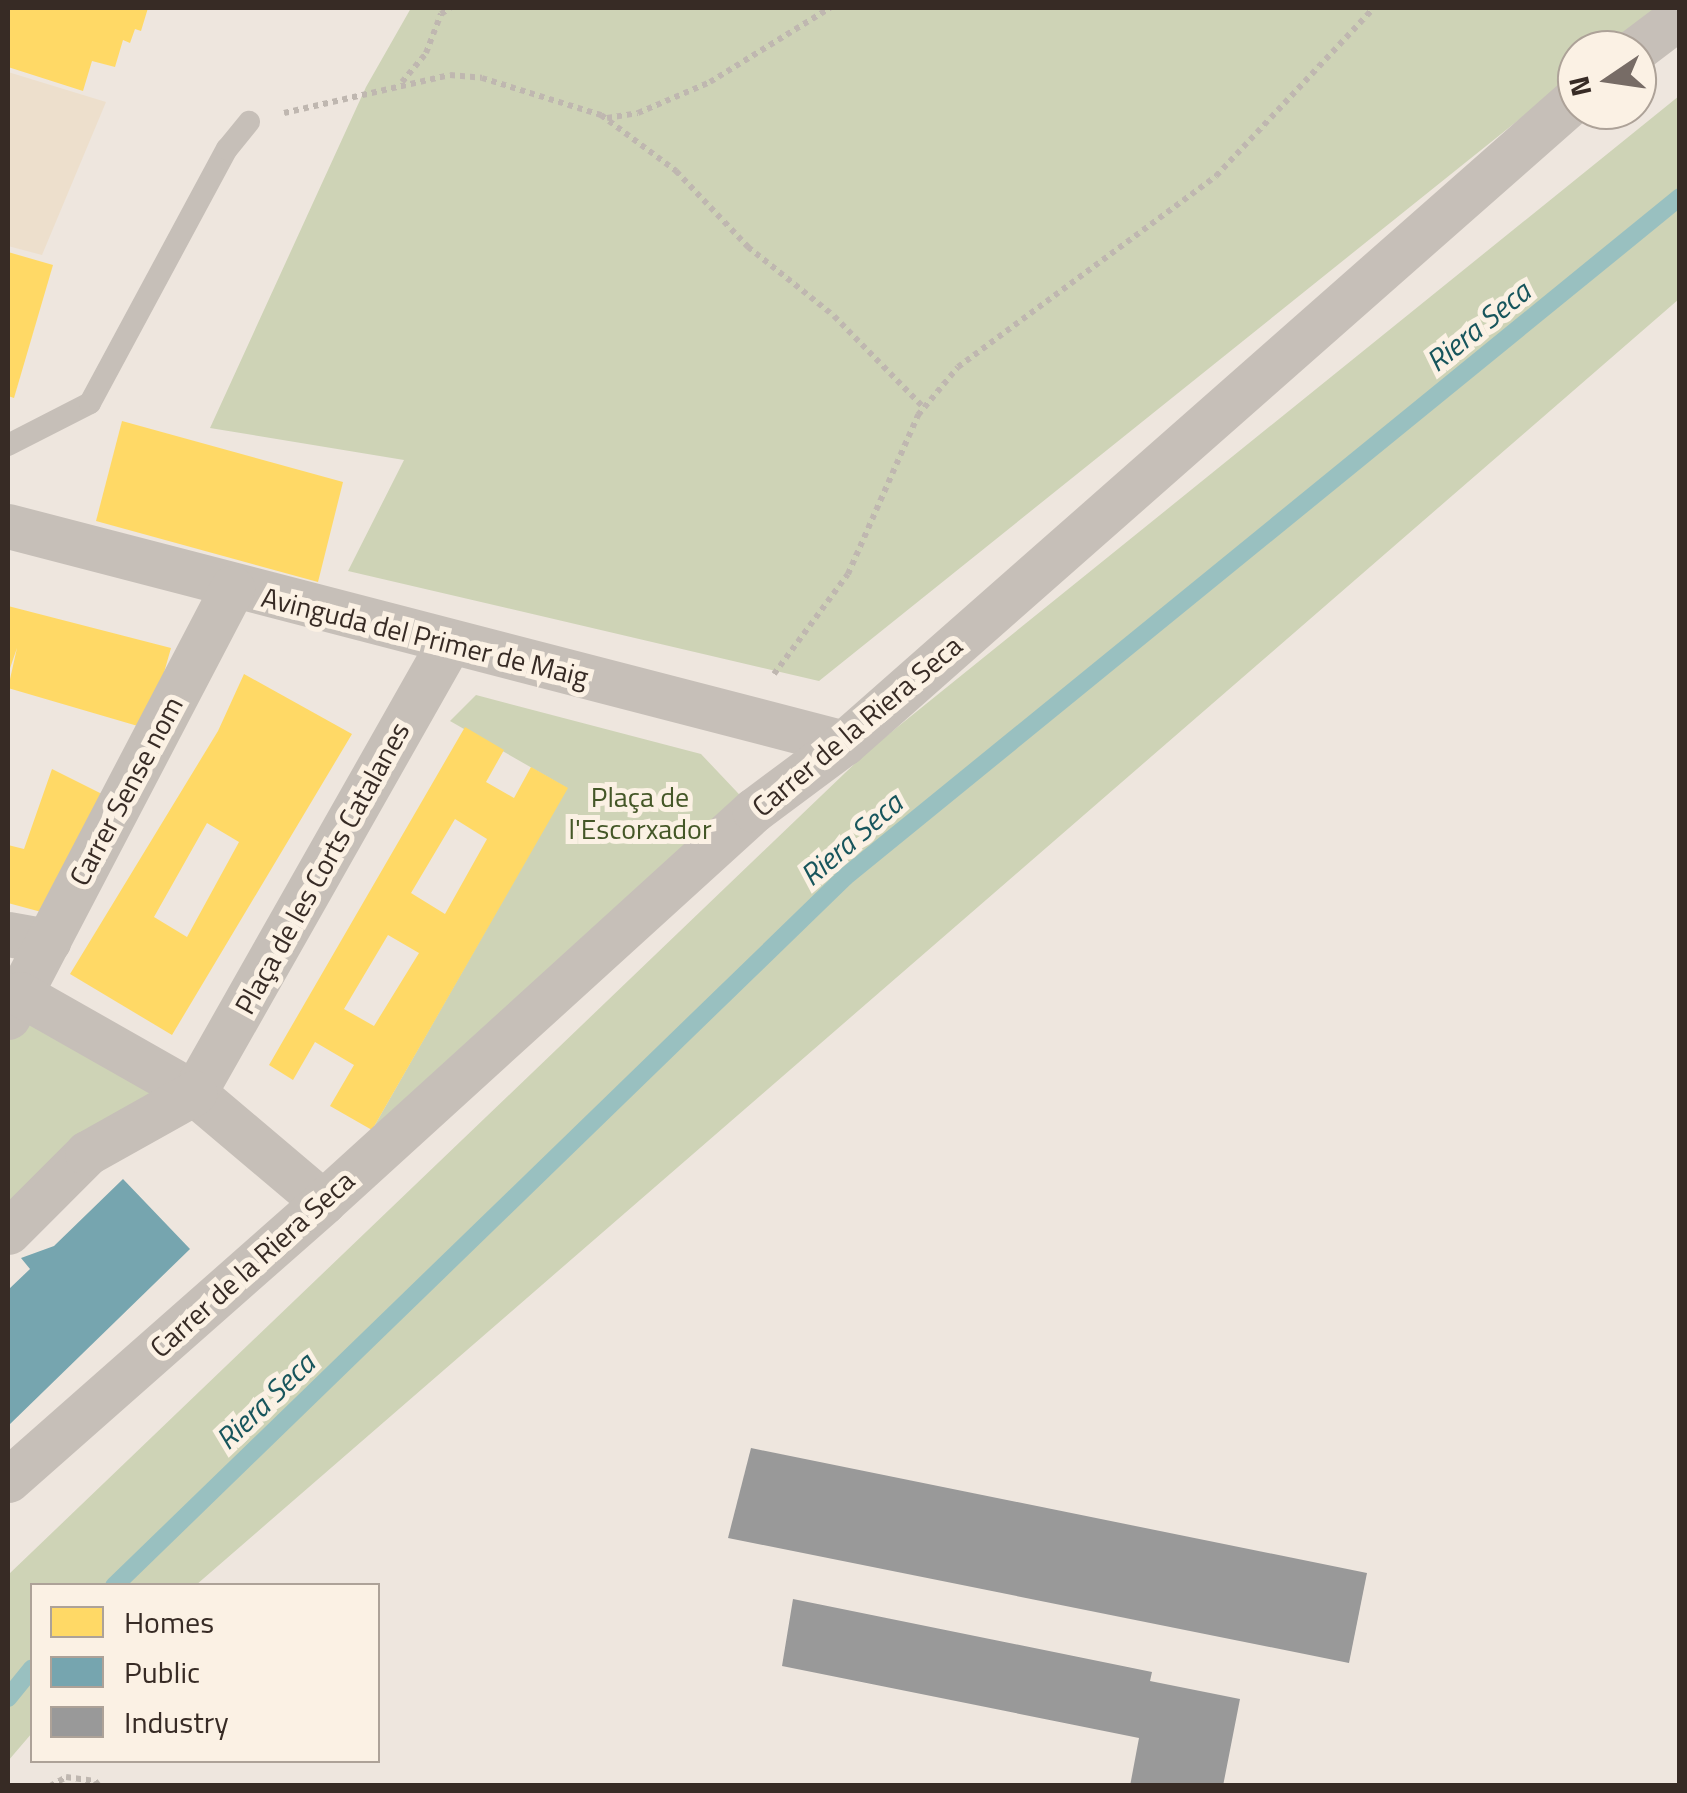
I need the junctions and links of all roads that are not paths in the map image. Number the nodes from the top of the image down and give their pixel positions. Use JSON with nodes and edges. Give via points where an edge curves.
{"nodes":[{"id":1,"x":1680,"y":16,"type":"edge"},
{"id":2,"x":1657,"y":33,"type":"edge"},
{"id":3,"x":1557,"y":115,"type":"edge"},
{"id":4,"x":249,"y":122,"type":"road end"},
{"id":5,"x":8,"y":445,"type":"edge"},
{"id":6,"x":8,"y":526,"type":"edge"},
{"id":7,"x":232,"y":588,"type":"junction"},
{"id":8,"x":449,"y":643,"type":"junction"},
{"id":9,"x":844,"y":743,"type":"junction"},
{"id":10,"x":28,"y":938,"type":"edge"},
{"id":11,"x":14,"y":1006,"type":"edge"},
{"id":12,"x":194,"y":1093,"type":"junction"},
{"id":13,"x":322,"y":1202,"type":"junction"},
{"id":14,"x":8,"y":1232,"type":"edge"},
{"id":15,"x":8,"y":1480,"type":"edge"}],
"edges":[{"from":1,"to":2,"type":"street"},
{"from":3,"to":9,"type":"street","name":"Carrer de la Riera Seca"},
{"from":4,"to":5,"type":"lane","via":[[227,149],[90,403]]},
{"from":6,"to":7,"type":"street","name":"Avinguda del Primer de Maig"},
{"from":7,"to":8,"type":"street","name":"Avinguda del Primer de Maig"},
{"from":7,"to":10,"type":"street","name":"Carrer Sense nom"},
{"from":8,"to":9,"type":"street","name":"Avinguda del Primer de Maig"},
{"from":8,"to":12,"type":"street","name":"Plaça de les Corts Catalanes"},
{"from":9,"to":13,"type":"street","name":"Carrer de la Riera Seca","via":[[754,810]]},
{"from":10,"to":11,"type":"street","name":"Carrer Sense nom"},
{"from":11,"to":12,"type":"street"},
{"from":12,"to":13,"type":"street"},
{"from":12,"to":14,"type":"street","via":[[87,1153]]},
{"from":13,"to":15,"type":"street","name":"Carrer de la Riera Seca"}]}
